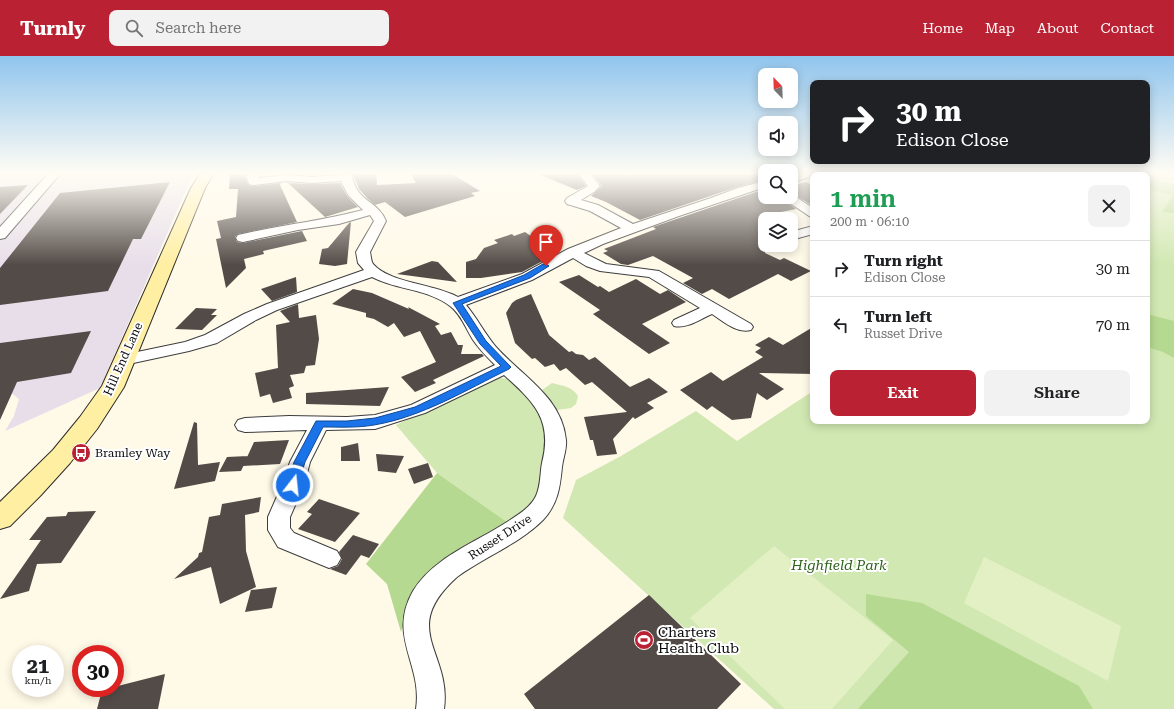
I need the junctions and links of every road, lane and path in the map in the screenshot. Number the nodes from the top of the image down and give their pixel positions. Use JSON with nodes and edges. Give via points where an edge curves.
{"nodes":[{"id":1,"x":27,"y":204,"type":"edge"},
{"id":2,"x":191,"y":204,"type":"edge"},
{"id":3,"x":365,"y":204,"type":"edge"},
{"id":4,"x":582,"y":204,"type":"edge"},
{"id":5,"x":701,"y":204,"type":"edge"},
{"id":6,"x":799,"y":204,"type":"edge"},
{"id":7,"x":372,"y":211,"type":"junction"},
{"id":8,"x":810,"y":211,"type":"edge"},
{"id":9,"x":631,"y":228,"type":"junction"},
{"id":10,"x":810,"y":231,"type":"edge"},
{"id":11,"x":798,"y":234,"type":"edge"},
{"id":12,"x":0,"y":235,"type":"edge"},
{"id":13,"x":240,"y":239,"type":"dead end"},
{"id":14,"x":573,"y":252,"type":"junction"},
{"id":15,"x":373,"y":272,"type":"junction"},
{"id":16,"x":457,"y":303,"type":"junction"},
{"id":17,"x":712,"y":308,"type":"junction"},
{"id":18,"x":680,"y":323,"type":"dead end"},
{"id":19,"x":745,"y":327,"type":"dead end"},
{"id":20,"x":124,"y":360,"type":"junction"},
{"id":21,"x":506,"y":367,"type":"junction"},
{"id":22,"x":320,"y":423,"type":"junction"},
{"id":23,"x":245,"y":425,"type":"dead end"},
{"id":24,"x":0,"y":518,"type":"edge"},
{"id":25,"x":329,"y":558,"type":"dead end"},
{"id":26,"x":430,"y":709,"type":"edge"}],
"edges":[{"from":1,"to":12,"type":"street"},
{"from":2,"to":20,"type":"street","name":"Hill End Lane"},
{"from":3,"to":7,"type":"street"},
{"from":4,"to":9,"type":"street"},
{"from":5,"to":9,"type":"street"},
{"from":6,"to":8,"type":"street"},
{"from":7,"to":13,"type":"street"},
{"from":7,"to":15,"type":"street","via":[[380,221],[363,252],[366,265]]},
{"from":9,"to":14,"type":"street"},
{"from":10,"to":11,"type":"street"},
{"from":14,"to":16,"type":"street","via":[[527,277]]},
{"from":14,"to":17,"type":"street","via":[[597,266],[640,270],[654,274]]},
{"from":15,"to":16,"type":"street","name":"Russet Drive","via":[[445,296]]},
{"from":15,"to":20,"type":"street","via":[[272,307],[211,339]]},
{"from":16,"to":21,"type":"street","name":"Russet Drive","via":[[483,342]]},
{"from":17,"to":18,"type":"street"},
{"from":17,"to":19,"type":"street"},
{"from":20,"to":24,"type":"street","name":"Hill End Lane","via":[[113,387],[96,414],[57,462]]},
{"from":21,"to":22,"type":"street","via":[[418,409],[393,417],[375,422]]},
{"from":21,"to":26,"type":"street","name":"Russet Drive","via":[[544,404],[552,418],[556,438],[550,486],[547,497],[533,515],[450,569],[433,584],[422,601],[416,624],[417,644],[429,676],[432,695]]},
{"from":22,"to":23,"type":"street"},
{"from":22,"to":25,"type":"street","via":[[300,462],[279,517],[279,530],[286,540]]}]}
